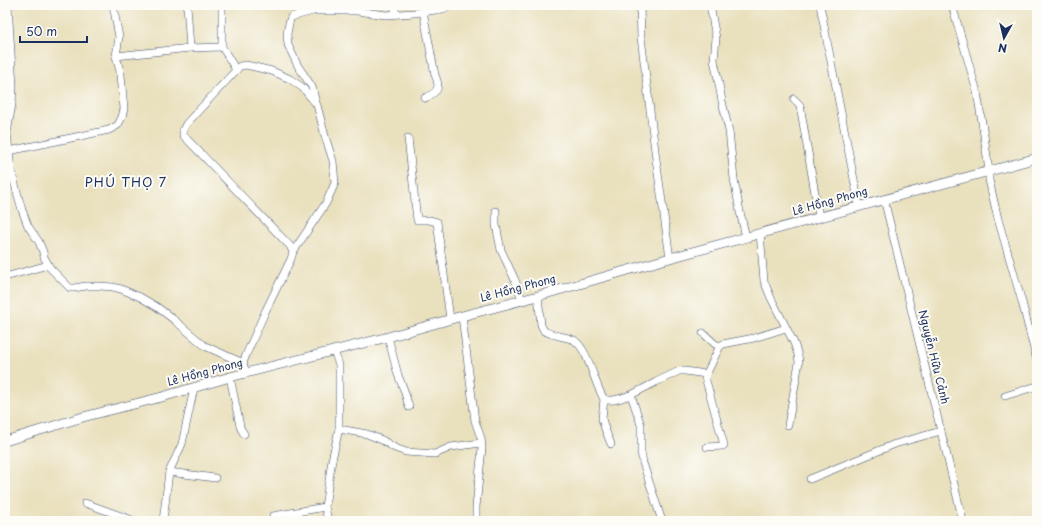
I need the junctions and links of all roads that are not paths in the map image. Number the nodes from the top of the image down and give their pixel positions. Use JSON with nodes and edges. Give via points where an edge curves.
{"nodes":[{"id":1,"x":8,"y":5,"type":"edge"},
{"id":2,"x":113,"y":5,"type":"edge"},
{"id":3,"x":187,"y":5,"type":"edge"},
{"id":4,"x":222,"y":5,"type":"edge"},
{"id":5,"x":394,"y":5,"type":"edge"},
{"id":6,"x":451,"y":5,"type":"edge"},
{"id":7,"x":640,"y":5,"type":"edge"},
{"id":8,"x":710,"y":5,"type":"edge"},
{"id":9,"x":820,"y":5,"type":"edge"},
{"id":10,"x":952,"y":5,"type":"edge"},
{"id":11,"x":309,"y":9,"type":"edge"},
{"id":12,"x":423,"y":12,"type":"junction"},
{"id":13,"x":396,"y":14,"type":"junction"},
{"id":14,"x":222,"y":47,"type":"junction"},
{"id":15,"x":190,"y":48,"type":"junction"},
{"id":16,"x":116,"y":56,"type":"junction"},
{"id":17,"x":236,"y":70,"type":"junction"},
{"id":18,"x":425,"y":98,"type":"dead end"},
{"id":19,"x":794,"y":98,"type":"dead end"},
{"id":20,"x":317,"y":105,"type":"junction"},
{"id":21,"x":6,"y":132,"type":"edge"},
{"id":22,"x":408,"y":138,"type":"dead end"},
{"id":23,"x":9,"y":151,"type":"junction"},
{"id":24,"x":1037,"y":158,"type":"edge"},
{"id":25,"x":989,"y":171,"type":"junction"},
{"id":26,"x":884,"y":199,"type":"junction"},
{"id":27,"x":859,"y":206,"type":"junction"},
{"id":28,"x":496,"y":212,"type":"dead end"},
{"id":29,"x":819,"y":217,"type":"junction"},
{"id":30,"x":760,"y":233,"type":"junction"},
{"id":31,"x":746,"y":237,"type":"junction"},
{"id":32,"x":293,"y":252,"type":"junction"},
{"id":33,"x":670,"y":258,"type":"junction"},
{"id":34,"x":48,"y":265,"type":"junction"},
{"id":35,"x":5,"y":276,"type":"edge"},
{"id":36,"x":538,"y":296,"type":"junction"},
{"id":37,"x":522,"y":300,"type":"junction"},
{"id":38,"x":462,"y":316,"type":"junction"},
{"id":39,"x":450,"y":319,"type":"junction"},
{"id":40,"x":786,"y":328,"type":"junction"},
{"id":41,"x":703,"y":333,"type":"dead end"},
{"id":42,"x":388,"y":337,"type":"junction"},
{"id":43,"x":720,"y":346,"type":"junction"},
{"id":44,"x":334,"y":351,"type":"junction"},
{"id":45,"x":1037,"y":361,"type":"edge"},
{"id":46,"x":243,"y":363,"type":"junction"},
{"id":47,"x":246,"y":373,"type":"junction"},
{"id":48,"x":706,"y":374,"type":"junction"},
{"id":49,"x":230,"y":377,"type":"junction"},
{"id":50,"x":1037,"y":386,"type":"edge"},
{"id":51,"x":194,"y":388,"type":"junction"},
{"id":52,"x":631,"y":395,"type":"junction"},
{"id":53,"x":1005,"y":396,"type":"dead end"},
{"id":54,"x":604,"y":399,"type":"junction"},
{"id":55,"x":409,"y":407,"type":"dead end"},
{"id":56,"x":788,"y":424,"type":"dead end"},
{"id":57,"x":339,"y":429,"type":"junction"},
{"id":58,"x":941,"y":431,"type":"junction"},
{"id":59,"x":244,"y":434,"type":"dead end"},
{"id":60,"x":5,"y":441,"type":"edge"},
{"id":61,"x":481,"y":443,"type":"junction"},
{"id":62,"x":611,"y":444,"type":"dead end"},
{"id":63,"x":707,"y":447,"type":"dead end"},
{"id":64,"x":169,"y":472,"type":"junction"},
{"id":65,"x":215,"y":478,"type":"dead end"},
{"id":66,"x":810,"y":479,"type":"dead end"},
{"id":67,"x":85,"y":502,"type":"dead end"},
{"id":68,"x":325,"y":507,"type":"junction"},
{"id":69,"x":273,"y":516,"type":"dead end"},
{"id":70,"x":135,"y":521,"type":"edge"},
{"id":71,"x":163,"y":521,"type":"edge"},
{"id":72,"x":328,"y":521,"type":"edge"},
{"id":73,"x":476,"y":521,"type":"edge"},
{"id":74,"x":662,"y":521,"type":"edge"},
{"id":75,"x":963,"y":521,"type":"edge"}],
"edges":[{"from":1,"to":21,"type":"street","via":[[13,86]]},
{"from":2,"to":16,"type":"street","via":[[119,38]]},
{"from":3,"to":15,"type":"street"},
{"from":4,"to":14,"type":"street"},
{"from":5,"to":13,"type":"street"},
{"from":6,"to":12,"type":"street"},
{"from":7,"to":33,"type":"street","via":[[641,37]]},
{"from":8,"to":31,"type":"street","via":[[716,38],[714,60],[729,131],[734,179]]},
{"from":9,"to":27,"type":"street"},
{"from":10,"to":25,"type":"street","via":[[977,92]]},
{"from":11,"to":13,"type":"street"},
{"from":11,"to":20,"type":"street","via":[[291,17],[287,34],[288,45],[312,87]]},
{"from":12,"to":13,"type":"street"},
{"from":12,"to":18,"type":"street","via":[[438,85],[434,94]]},
{"from":14,"to":15,"type":"street"},
{"from":14,"to":17,"type":"street"},
{"from":15,"to":16,"type":"street"},
{"from":16,"to":23,"type":"street","via":[[121,75],[124,109],[118,125],[109,130]]},
{"from":17,"to":20,"type":"street","via":[[246,65],[290,79],[303,88]]},
{"from":17,"to":32,"type":"street","via":[[186,124],[183,135]]},
{"from":19,"to":29,"type":"street","via":[[800,105]]},
{"from":20,"to":32,"type":"street","via":[[333,161],[335,183],[326,203]]},
{"from":21,"to":23,"type":"street"},
{"from":22,"to":39,"type":"street","via":[[417,220],[437,222]]},
{"from":23,"to":34,"type":"street","via":[[11,170],[22,210]]},
{"from":24,"to":25,"type":"street","name":"Lê Hồng Phong"},
{"from":25,"to":26,"type":"street","name":"Lê Hồng Phong"},
{"from":25,"to":45,"type":"street","via":[[998,219]]},
{"from":26,"to":27,"type":"street","name":"Lê Hồng Phong"},
{"from":26,"to":58,"type":"street","name":"Nguyễn Hữu Cảnh"},
{"from":27,"to":29,"type":"street","name":"Lê Hồng Phong"},
{"from":28,"to":37,"type":"street","via":[[501,250]]},
{"from":29,"to":30,"type":"street","name":"Lê Hồng Phong"},
{"from":30,"to":31,"type":"street","name":"Lê Hồng Phong"},
{"from":30,"to":40,"type":"street","via":[[764,281]]},
{"from":31,"to":33,"type":"street","name":"Lê Hồng Phong"},
{"from":32,"to":46,"type":"street"},
{"from":33,"to":36,"type":"street","name":"Lê Hồng Phong"},
{"from":34,"to":35,"type":"street"},
{"from":34,"to":46,"type":"street","via":[[70,288],[113,287],[140,297],[173,319],[205,346]]},
{"from":36,"to":37,"type":"street","name":"Lê Hồng Phong"},
{"from":36,"to":54,"type":"street","via":[[541,326],[544,331],[580,345]]},
{"from":37,"to":38,"type":"street","name":"Lê Hồng Phong"},
{"from":38,"to":39,"type":"street","name":"Lê Hồng Phong"},
{"from":38,"to":61,"type":"street","via":[[475,421]]},
{"from":39,"to":42,"type":"street","name":"Lê Hồng Phong"},
{"from":40,"to":43,"type":"street"},
{"from":40,"to":56,"type":"street","via":[[799,362]]},
{"from":41,"to":43,"type":"street"},
{"from":42,"to":44,"type":"street","name":"Lê Hồng Phong"},
{"from":42,"to":55,"type":"street"},
{"from":43,"to":48,"type":"street"},
{"from":44,"to":47,"type":"street","name":"Lê Hồng Phong"},
{"from":44,"to":57,"type":"street","via":[[340,365]]},
{"from":46,"to":47,"type":"street"},
{"from":47,"to":49,"type":"street","name":"Lê Hồng Phong"},
{"from":48,"to":52,"type":"street","via":[[679,371]]},
{"from":48,"to":63,"type":"street","via":[[724,445]]},
{"from":49,"to":51,"type":"street","name":"Lê Hồng Phong"},
{"from":49,"to":59,"type":"street","via":[[240,429]]},
{"from":50,"to":53,"type":"street"},
{"from":51,"to":60,"type":"street","name":"Lê Hồng Phong","via":[[83,417]]},
{"from":51,"to":64,"type":"street","via":[[182,444]]},
{"from":52,"to":54,"type":"street","via":[[611,400]]},
{"from":52,"to":74,"type":"street","via":[[641,425],[642,463]]},
{"from":54,"to":62,"type":"street","via":[[602,419]]},
{"from":57,"to":61,"type":"street","via":[[367,434],[406,452],[435,454],[452,447]]},
{"from":57,"to":68,"type":"street"},
{"from":58,"to":66,"type":"street","via":[[895,444]]},
{"from":58,"to":75,"type":"street","name":"Nguyễn Hữu Cảnh"},
{"from":61,"to":73,"type":"street"},
{"from":64,"to":65,"type":"street"},
{"from":64,"to":71,"type":"street"},
{"from":67,"to":70,"type":"street"},
{"from":68,"to":69,"type":"street"},
{"from":68,"to":72,"type":"street"}]}
